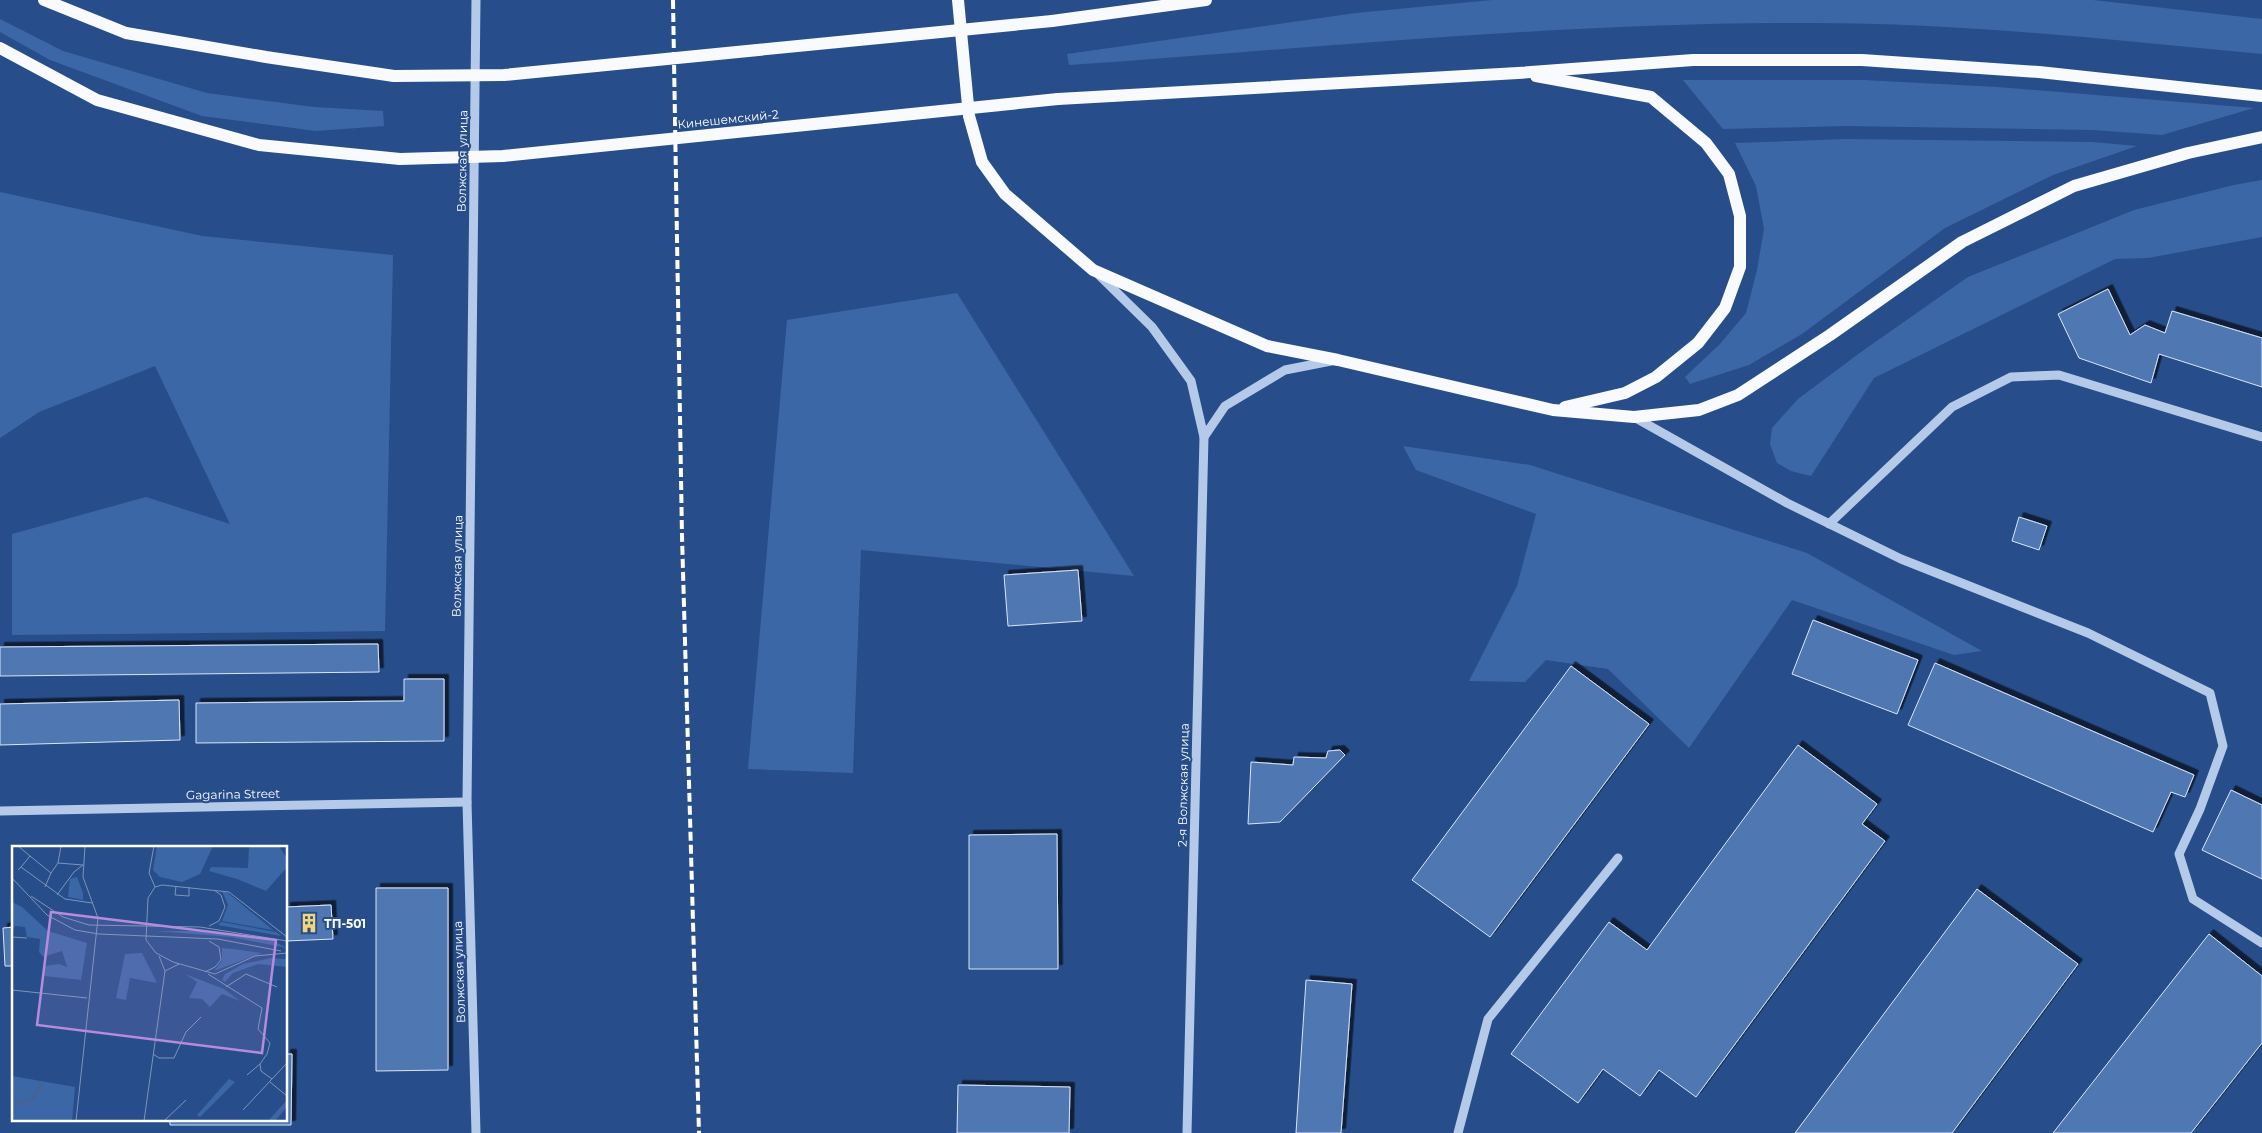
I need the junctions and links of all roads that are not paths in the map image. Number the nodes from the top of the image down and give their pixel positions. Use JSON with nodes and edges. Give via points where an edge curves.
{"nodes":[{"id":1,"x":44,"y":0,"type":"edge"},
{"id":2,"x":476,"y":0,"type":"edge"},
{"id":3,"x":958,"y":0,"type":"edge"},
{"id":4,"x":1206,"y":0,"type":"edge"},
{"id":5,"x":0,"y":48,"type":"edge"},
{"id":6,"x":1518,"y":73,"type":"junction"},
{"id":7,"x":2262,"y":96,"type":"edge"},
{"id":8,"x":2262,"y":137,"type":"edge"},
{"id":9,"x":1093,"y":270,"type":"junction"},
{"id":10,"x":1338,"y":360,"type":"junction"},
{"id":11,"x":1553,"y":410,"type":"junction"},
{"id":12,"x":1634,"y":418,"type":"junction"},
{"id":13,"x":1204,"y":437,"type":"junction"},
{"id":14,"x":2262,"y":437,"type":"edge"},
{"id":15,"x":1829,"y":524,"type":"junction"},
{"id":16,"x":467,"y":802,"type":"junction"},
{"id":17,"x":0,"y":810,"type":"edge"},
{"id":18,"x":1618,"y":858,"type":"dead end"},
{"id":19,"x":2262,"y":943,"type":"edge"},
{"id":20,"x":476,"y":1133,"type":"edge"},
{"id":21,"x":1187,"y":1133,"type":"edge"},
{"id":22,"x":1458,"y":1133,"type":"edge"}],
"edges":[{"from":1,"to":4,"type":"main road","bridge":true,"via":[[126,33],[266,58],[394,76],[504,75],[1052,21]]},
{"from":2,"to":16,"type":"street","name":"Волжская улица"},
{"from":3,"to":9,"type":"main road","via":[[969,116],[982,162],[1005,194]]},
{"from":5,"to":6,"type":"main road","name":"Кинешемский-2","bridge":true,"via":[[97,100],[250,142],[400,159],[503,156],[1058,99]]},
{"from":6,"to":7,"type":"main road","via":[[1692,60],[1862,60],[2039,72]]},
{"from":6,"to":11,"type":"main road","via":[[1651,97],[1706,143],[1729,174],[1740,216],[1740,267],[1725,308],[1698,343],[1656,377],[1625,393]]},
{"from":8,"to":12,"type":"main road","via":[[2188,153],[2074,186],[1962,242],[1738,395],[1699,410]]},
{"from":9,"to":10,"type":"main road","via":[[1267,346]]},
{"from":9,"to":13,"type":"street","name":"2-я Волжская улица","via":[[1152,327],[1191,382]]},
{"from":10,"to":11,"type":"main road"},
{"from":10,"to":13,"type":"street","via":[[1285,370],[1225,406]]},
{"from":11,"to":12,"type":"main road"},
{"from":12,"to":15,"type":"street"},
{"from":13,"to":21,"type":"street","name":"2-я Волжская улица"},
{"from":14,"to":15,"type":"street","via":[[2059,375],[2011,377],[1952,407]]},
{"from":15,"to":19,"type":"street","via":[[1901,559],[2088,633],[2210,693],[2223,746],[2179,854],[2193,899]]},
{"from":16,"to":17,"type":"street","name":"Gagarina Street"},
{"from":16,"to":20,"type":"street","name":"Волжская улица"},
{"from":18,"to":22,"type":"street","via":[[1488,1019]]}]}
